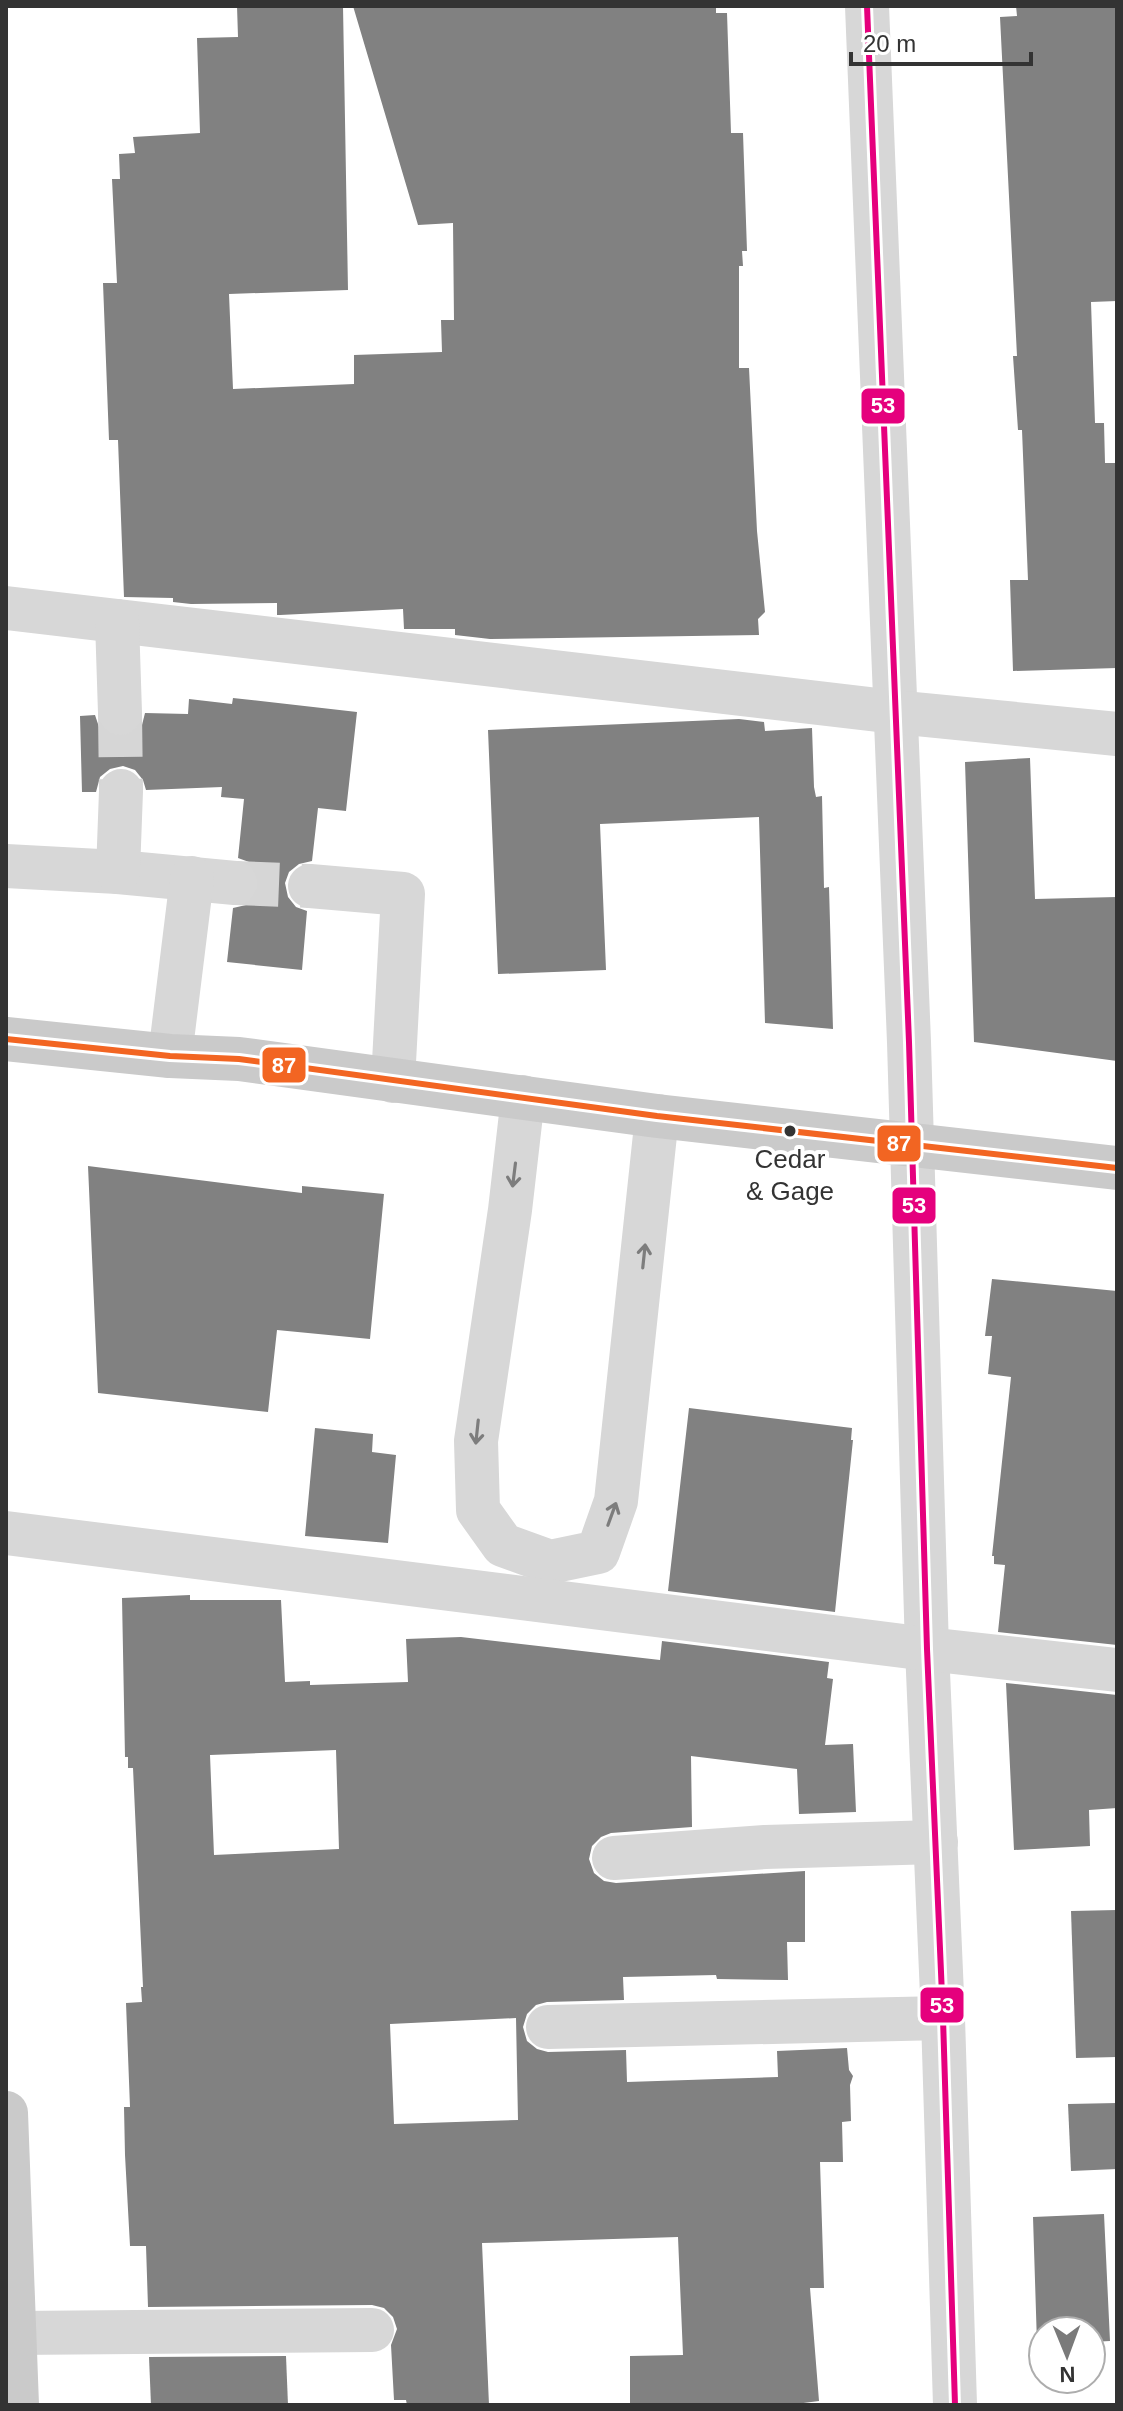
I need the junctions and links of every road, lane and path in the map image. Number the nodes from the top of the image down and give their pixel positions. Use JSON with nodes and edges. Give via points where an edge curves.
{"nodes":[{"id":1,"x":867,"y":6,"type":"edge"},
{"id":2,"x":6,"y":608,"type":"edge"},
{"id":3,"x":117,"y":621,"type":"junction"},
{"id":4,"x":895,"y":712,"type":"junction"},
{"id":5,"x":120,"y":713,"type":"tunnel mouth"},
{"id":6,"x":1117,"y":734,"type":"edge"},
{"id":7,"x":121,"y":791,"type":"tunnel mouth"},
{"id":8,"x":6,"y":866,"type":"edge"},
{"id":9,"x":118,"y":872,"type":"junction"},
{"id":10,"x":192,"y":878,"type":"junction"},
{"id":11,"x":235,"y":883,"type":"tunnel mouth"},
{"id":12,"x":310,"y":886,"type":"tunnel mouth"},
{"id":13,"x":6,"y":1039,"type":"edge"},
{"id":14,"x":170,"y":1056,"type":"junction"},
{"id":15,"x":393,"y":1081,"type":"junction"},
{"id":16,"x":523,"y":1097,"type":"junction"},
{"id":17,"x":657,"y":1116,"type":"junction"},
{"id":18,"x":912,"y":1145,"type":"junction"},
{"id":19,"x":1117,"y":1168,"type":"edge"},
{"id":20,"x":6,"y":1533,"type":"edge"},
{"id":21,"x":927,"y":1649,"type":"junction"},
{"id":22,"x":1117,"y":1670,"type":"edge"},
{"id":23,"x":936,"y":1842,"type":"junction"},
{"id":24,"x":614,"y":1858,"type":"dead end"},
{"id":25,"x":943,"y":2018,"type":"junction"},
{"id":26,"x":548,"y":2027,"type":"dead end"},
{"id":27,"x":6,"y":2113,"type":"edge"},
{"id":28,"x":372,"y":2330,"type":"dead end"},
{"id":29,"x":12,"y":2352,"type":"edge"},
{"id":30,"x":17,"y":2405,"type":"edge"},
{"id":31,"x":955,"y":2405,"type":"edge"}],
"edges":[{"from":1,"to":4,"type":"street"},
{"from":2,"to":3,"type":"street"},
{"from":3,"to":4,"type":"street"},
{"from":3,"to":5,"type":"street"},
{"from":4,"to":6,"type":"street"},
{"from":4,"to":18,"type":"street"},
{"from":7,"to":9,"type":"street"},
{"from":8,"to":9,"type":"street"},
{"from":9,"to":10,"type":"street"},
{"from":10,"to":11,"type":"street"},
{"from":10,"to":14,"type":"street"},
{"from":12,"to":15,"type":"street","via":[[403,894]]},
{"from":13,"to":14,"type":"main road"},
{"from":14,"to":15,"type":"main road","via":[[239,1059]]},
{"from":15,"to":16,"type":"main road"},
{"from":16,"to":17,"type":"main road"},
{"from":16,"to":17,"type":"street","one_way":true,"via":[[476,1441],[478,1510],[503,1545],[550,1562],[598,1552],[616,1501]]},
{"from":17,"to":18,"type":"main road"},
{"from":18,"to":19,"type":"main road"},
{"from":18,"to":21,"type":"street"},
{"from":20,"to":21,"type":"street"},
{"from":21,"to":22,"type":"street"},
{"from":21,"to":23,"type":"street"},
{"from":23,"to":24,"type":"street"},
{"from":23,"to":25,"type":"street"},
{"from":25,"to":26,"type":"street"},
{"from":25,"to":31,"type":"street"},
{"from":27,"to":29,"type":"main road"},
{"from":28,"to":29,"type":"street"},
{"from":29,"to":30,"type":"main road"}]}
